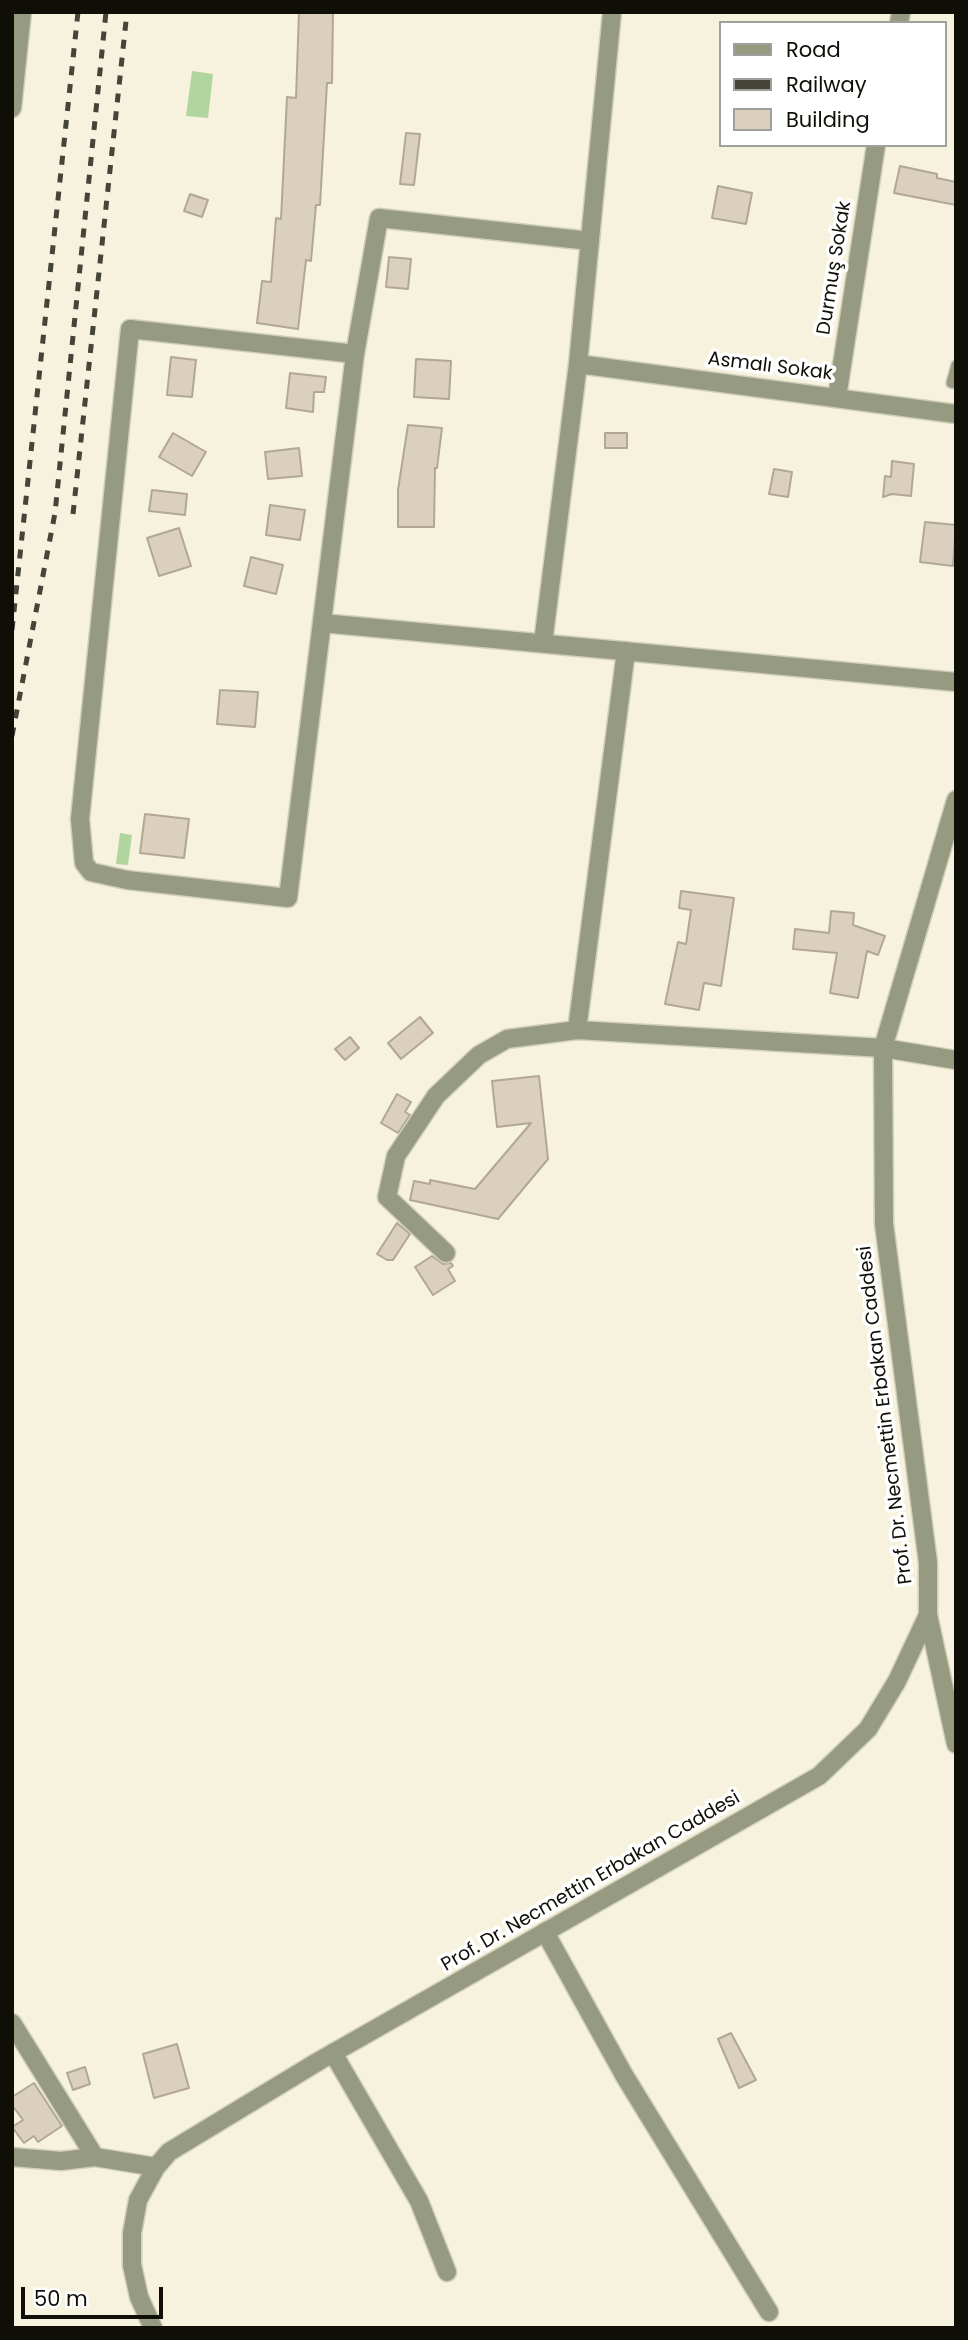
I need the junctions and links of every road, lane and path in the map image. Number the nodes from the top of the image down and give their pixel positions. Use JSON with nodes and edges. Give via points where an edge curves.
{"nodes":[{"id":1,"x":22,"y":12,"type":"edge"},
{"id":2,"x":612,"y":12,"type":"edge"},
{"id":3,"x":12,"y":108,"type":"edge"},
{"id":4,"x":876,"y":147,"type":"edge"},
{"id":5,"x":590,"y":241,"type":"junction"},
{"id":6,"x":355,"y":354,"type":"junction"},
{"id":7,"x":578,"y":364,"type":"junction"},
{"id":8,"x":956,"y":365,"type":"edge"},
{"id":9,"x":956,"y":384,"type":"edge"},
{"id":10,"x":837,"y":397,"type":"junction"},
{"id":11,"x":956,"y":414,"type":"edge"},
{"id":12,"x":322,"y":623,"type":"junction"},
{"id":13,"x":544,"y":643,"type":"junction"},
{"id":14,"x":626,"y":651,"type":"junction"},
{"id":15,"x":956,"y":682,"type":"edge"},
{"id":16,"x":956,"y":800,"type":"edge"},
{"id":17,"x":577,"y":1030,"type":"junction"},
{"id":18,"x":883,"y":1048,"type":"junction"},
{"id":19,"x":956,"y":1059,"type":"edge"},
{"id":20,"x":446,"y":1253,"type":"dead end"},
{"id":21,"x":928,"y":1615,"type":"junction"},
{"id":22,"x":956,"y":1744,"type":"edge"},
{"id":23,"x":545,"y":1931,"type":"junction"},
{"id":24,"x":12,"y":2023,"type":"edge"},
{"id":25,"x":333,"y":2053,"type":"junction"},
{"id":26,"x":12,"y":2157,"type":"edge"},
{"id":27,"x":95,"y":2157,"type":"junction"},
{"id":28,"x":156,"y":2167,"type":"junction"},
{"id":29,"x":447,"y":2272,"type":"dead end"},
{"id":30,"x":769,"y":2312,"type":"dead end"},
{"id":31,"x":153,"y":2328,"type":"edge"}],
"edges":[{"from":1,"to":3,"type":"street"},
{"from":2,"to":5,"type":"street"},
{"from":4,"to":10,"type":"street","name":"Durmuş Sokak"},
{"from":5,"to":6,"type":"street","via":[[379,218]]},
{"from":5,"to":7,"type":"street"},
{"from":6,"to":12,"type":"street"},
{"from":6,"to":12,"type":"street","via":[[130,329],[80,819],[84,863],[91,873],[288,898]]},
{"from":7,"to":10,"type":"street","name":"Asmalı Sokak"},
{"from":7,"to":13,"type":"street"},
{"from":8,"to":9,"type":"lane","via":[[951,383]]},
{"from":10,"to":11,"type":"street","name":"Asmalı Sokak"},
{"from":12,"to":13,"type":"street"},
{"from":13,"to":14,"type":"street"},
{"from":14,"to":15,"type":"street"},
{"from":14,"to":17,"type":"street"},
{"from":16,"to":18,"type":"street","name":"Prof. Dr. Necmettin Erbakan Caddesi"},
{"from":17,"to":18,"type":"street"},
{"from":17,"to":20,"type":"street","via":[[507,1038],[479,1055],[436,1096],[396,1156],[387,1197]]},
{"from":18,"to":19,"type":"street"},
{"from":18,"to":21,"type":"street","name":"Prof. Dr. Necmettin Erbakan Caddesi","via":[[884,1224],[928,1563]]},
{"from":21,"to":22,"type":"street"},
{"from":21,"to":23,"type":"street","name":"Prof. Dr. Necmettin Erbakan Caddesi","via":[[868,1729],[819,1776]]},
{"from":23,"to":25,"type":"street","name":"Prof. Dr. Necmettin Erbakan Caddesi"},
{"from":23,"to":30,"type":"street","via":[[624,2075]]},
{"from":24,"to":27,"type":"street"},
{"from":25,"to":28,"type":"street","name":"Prof. Dr. Necmettin Erbakan Caddesi","via":[[188,2139]]},
{"from":25,"to":29,"type":"street","via":[[419,2201]]},
{"from":26,"to":27,"type":"street","via":[[61,2161]]},
{"from":27,"to":28,"type":"street"},
{"from":28,"to":31,"type":"street","name":"Prof. Dr. Necmettin Erbakan Caddesi","via":[[138,2200],[132,2233],[139,2297]]}]}
